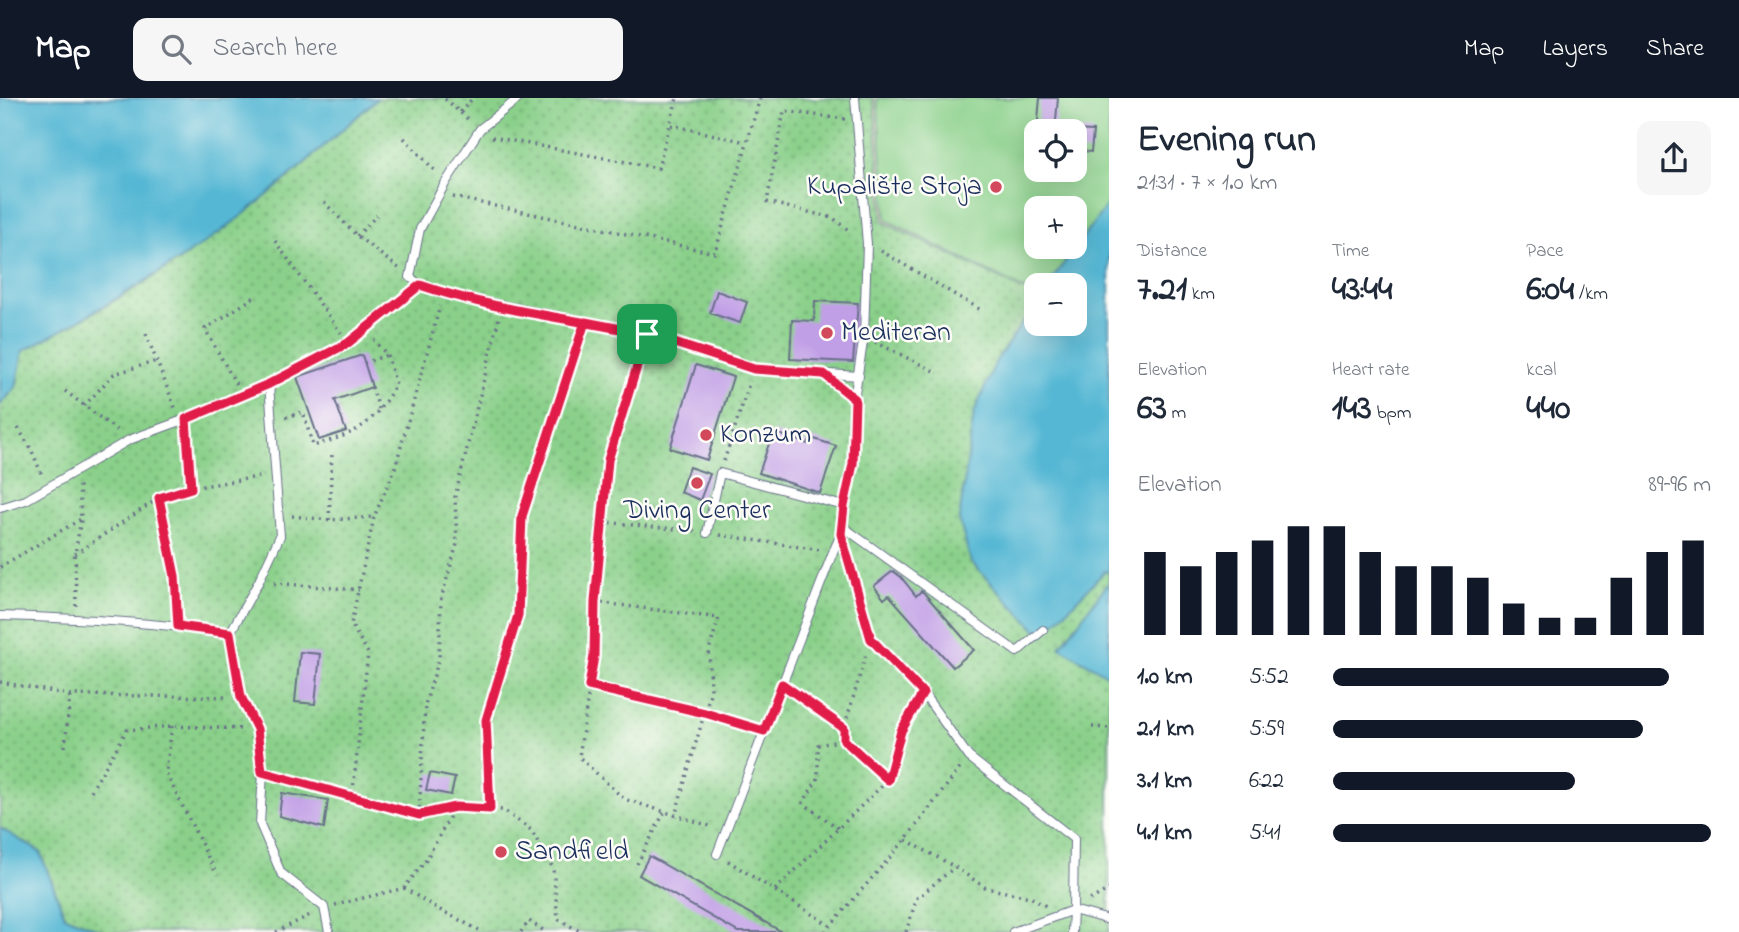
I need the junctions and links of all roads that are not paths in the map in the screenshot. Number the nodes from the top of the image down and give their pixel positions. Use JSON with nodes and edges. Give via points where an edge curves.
{"nodes":[{"id":1,"x":519,"y":98,"type":"edge"},
{"id":2,"x":855,"y":98,"type":"edge"},
{"id":3,"x":420,"y":285,"type":"junction"},
{"id":4,"x":824,"y":374,"type":"junction"},
{"id":5,"x":859,"y":376,"type":"junction"},
{"id":6,"x":269,"y":384,"type":"junction"},
{"id":7,"x":855,"y":399,"type":"junction"},
{"id":8,"x":844,"y":506,"type":"junction"},
{"id":9,"x":0,"y":508,"type":"edge"},
{"id":10,"x":841,"y":530,"type":"junction"},
{"id":11,"x":707,"y":533,"type":"dead end"},
{"id":12,"x":0,"y":616,"type":"edge"},
{"id":13,"x":1043,"y":630,"type":"dead end"},
{"id":14,"x":230,"y":633,"type":"junction"},
{"id":15,"x":717,"y":854,"type":"road end"},
{"id":16,"x":1073,"y":910,"type":"junction"},
{"id":17,"x":1109,"y":920,"type":"edge"},
{"id":18,"x":328,"y":932,"type":"edge"},
{"id":19,"x":1013,"y":932,"type":"edge"},
{"id":20,"x":1072,"y":932,"type":"edge"}],
"edges":[{"from":1,"to":3,"type":"lane","via":[[478,132],[419,229],[410,277]]},
{"from":2,"to":5,"type":"lane","via":[[867,243]]},
{"from":3,"to":4,"type":"lane","via":[[647,334],[754,369]]},
{"from":3,"to":6,"type":"lane","via":[[348,343]]},
{"from":4,"to":5,"type":"lane"},
{"from":4,"to":7,"type":"lane"},
{"from":5,"to":7,"type":"lane"},
{"from":6,"to":9,"type":"lane","via":[[129,440],[26,500]]},
{"from":6,"to":14,"type":"lane","via":[[280,536]]},
{"from":7,"to":8,"type":"lane","via":[[853,464]]},
{"from":8,"to":10,"type":"lane"},
{"from":8,"to":11,"type":"lane","via":[[720,473]]},
{"from":10,"to":13,"type":"lane","via":[[1017,652]]},
{"from":10,"to":15,"type":"lane"},
{"from":10,"to":16,"type":"lane","via":[[871,639],[923,693],[969,757],[1074,839]]},
{"from":12,"to":14,"type":"lane","via":[[76,618]]},
{"from":14,"to":18,"type":"lane","via":[[241,697],[257,729],[262,772],[260,824],[281,873],[324,907]]},
{"from":16,"to":17,"type":"lane"},
{"from":16,"to":19,"type":"lane"},
{"from":16,"to":20,"type":"lane"}]}
